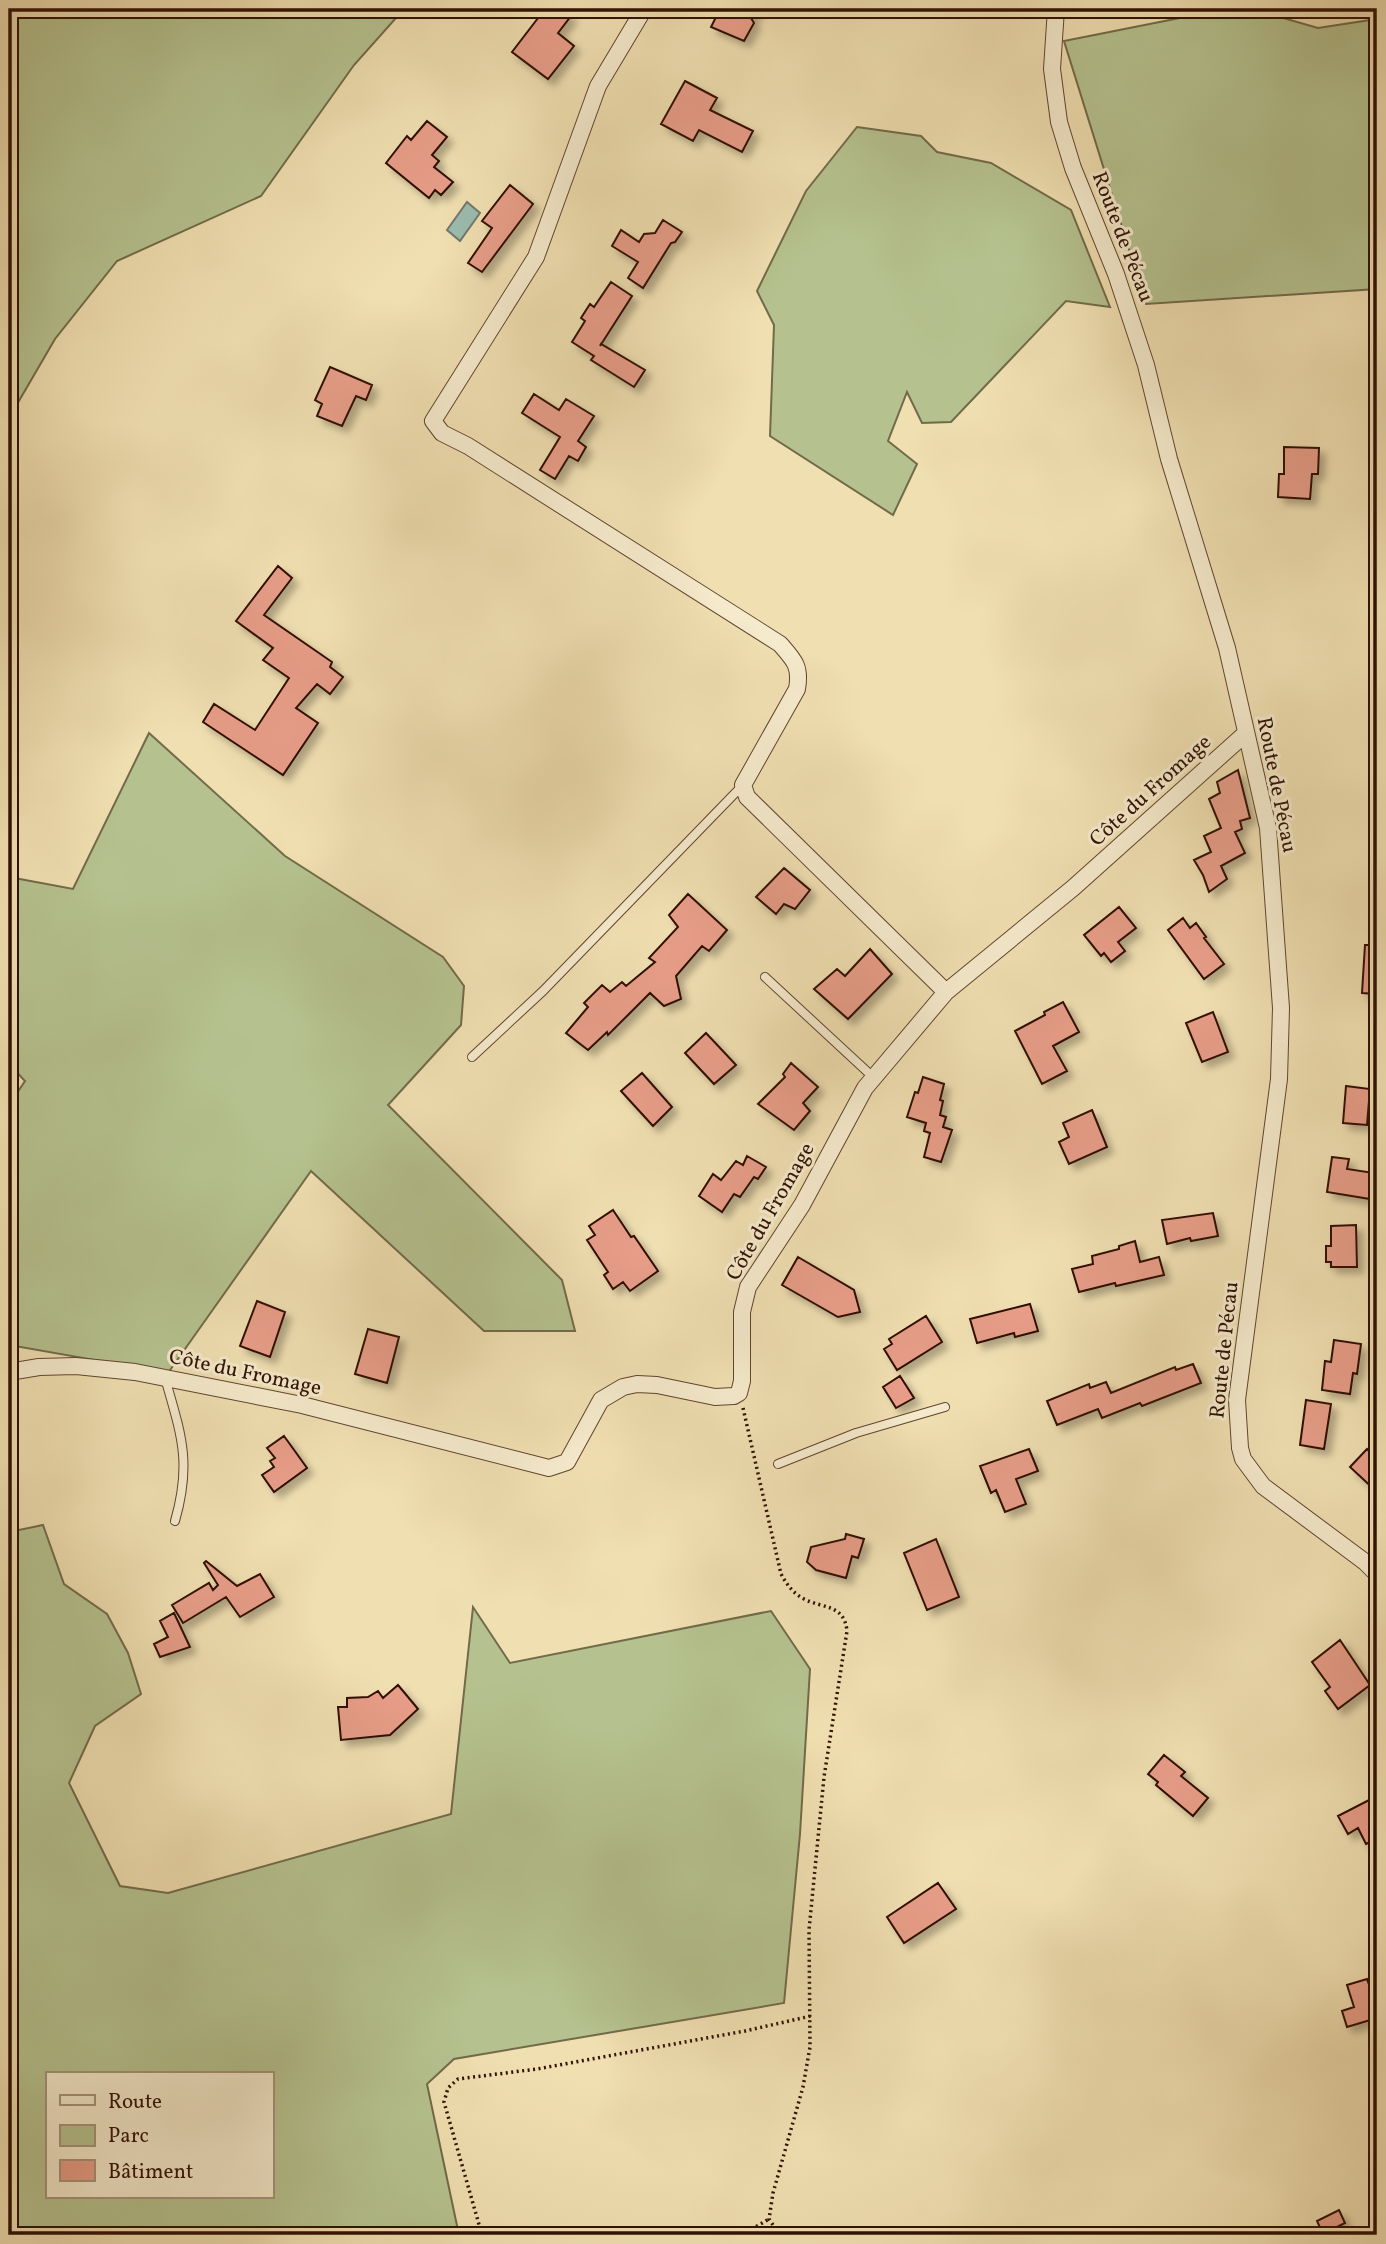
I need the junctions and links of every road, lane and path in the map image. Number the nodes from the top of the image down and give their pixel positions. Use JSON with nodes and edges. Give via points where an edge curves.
{"nodes":[{"id":1,"x":644,"y":9,"type":"edge"},
{"id":2,"x":1176,"y":9,"type":"edge"},
{"id":3,"x":1055,"y":12,"type":"edge"},
{"id":4,"x":1245,"y":734,"type":"junction"},
{"id":5,"x":743,"y":785,"type":"junction"},
{"id":6,"x":765,"y":977,"type":"dead end"},
{"id":7,"x":946,"y":992,"type":"junction"},
{"id":8,"x":472,"y":1057,"type":"dead end"},
{"id":9,"x":873,"y":1077,"type":"junction"},
{"id":10,"x":9,"y":1373,"type":"edge"},
{"id":11,"x":165,"y":1378,"type":"junction"},
{"id":12,"x":739,"y":1392,"type":"junction"},
{"id":13,"x":945,"y":1407,"type":"dead end"},
{"id":14,"x":778,"y":1464,"type":"dead end"},
{"id":15,"x":175,"y":1521,"type":"dead end"},
{"id":16,"x":1377,"y":1574,"type":"edge"},
{"id":17,"x":811,"y":2016,"type":"junction"},
{"id":18,"x":769,"y":2219,"type":"junction"},
{"id":19,"x":482,"y":2235,"type":"edge"},
{"id":20,"x":742,"y":2235,"type":"edge"},
{"id":21,"x":783,"y":2235,"type":"edge"}],
"edges":[{"from":1,"to":5,"type":"street","via":[[598,86],[536,257],[433,421],[442,433],[780,644],[796,662],[797,689]]},
{"from":2,"to":3,"type":"path"},
{"from":3,"to":4,"type":"street","name":"Route de Pécau","via":[[1052,69],[1059,122],[1146,365],[1227,648]]},
{"from":4,"to":7,"type":"street","name":"Côte du Fromage","via":[[1073,888]]},
{"from":4,"to":16,"type":"street","name":"Route de Pécau","via":[[1268,828],[1281,1008],[1279,1079],[1240,1377],[1237,1435],[1243,1459],[1263,1486]]},
{"from":5,"to":7,"type":"street","via":[[747,797]]},
{"from":5,"to":8,"type":"lane","via":[[544,991]]},
{"from":6,"to":9,"type":"lane"},
{"from":7,"to":9,"type":"street","name":"Côte du Fromage"},
{"from":9,"to":12,"type":"street","name":"Côte du Fromage","via":[[802,1205],[748,1287],[742,1312]]},
{"from":10,"to":11,"type":"street","name":"Côte du Fromage","via":[[76,1366]]},
{"from":11,"to":12,"type":"street","name":"Côte du Fromage","via":[[302,1405],[549,1468],[567,1462],[601,1401],[622,1387],[657,1385],[715,1397]]},
{"from":11,"to":15,"type":"lane","via":[[185,1469]]},
{"from":12,"to":17,"type":"path","via":[[781,1574],[791,1590],[841,1613],[846,1621],[809,1930]]},
{"from":13,"to":14,"type":"lane","via":[[856,1433]]},
{"from":17,"to":18,"type":"path","via":[[803,2087]]},
{"from":17,"to":19,"type":"path","via":[[550,2067],[458,2079],[448,2088],[444,2102]]},
{"from":18,"to":20,"type":"path"},
{"from":18,"to":21,"type":"path"}]}
